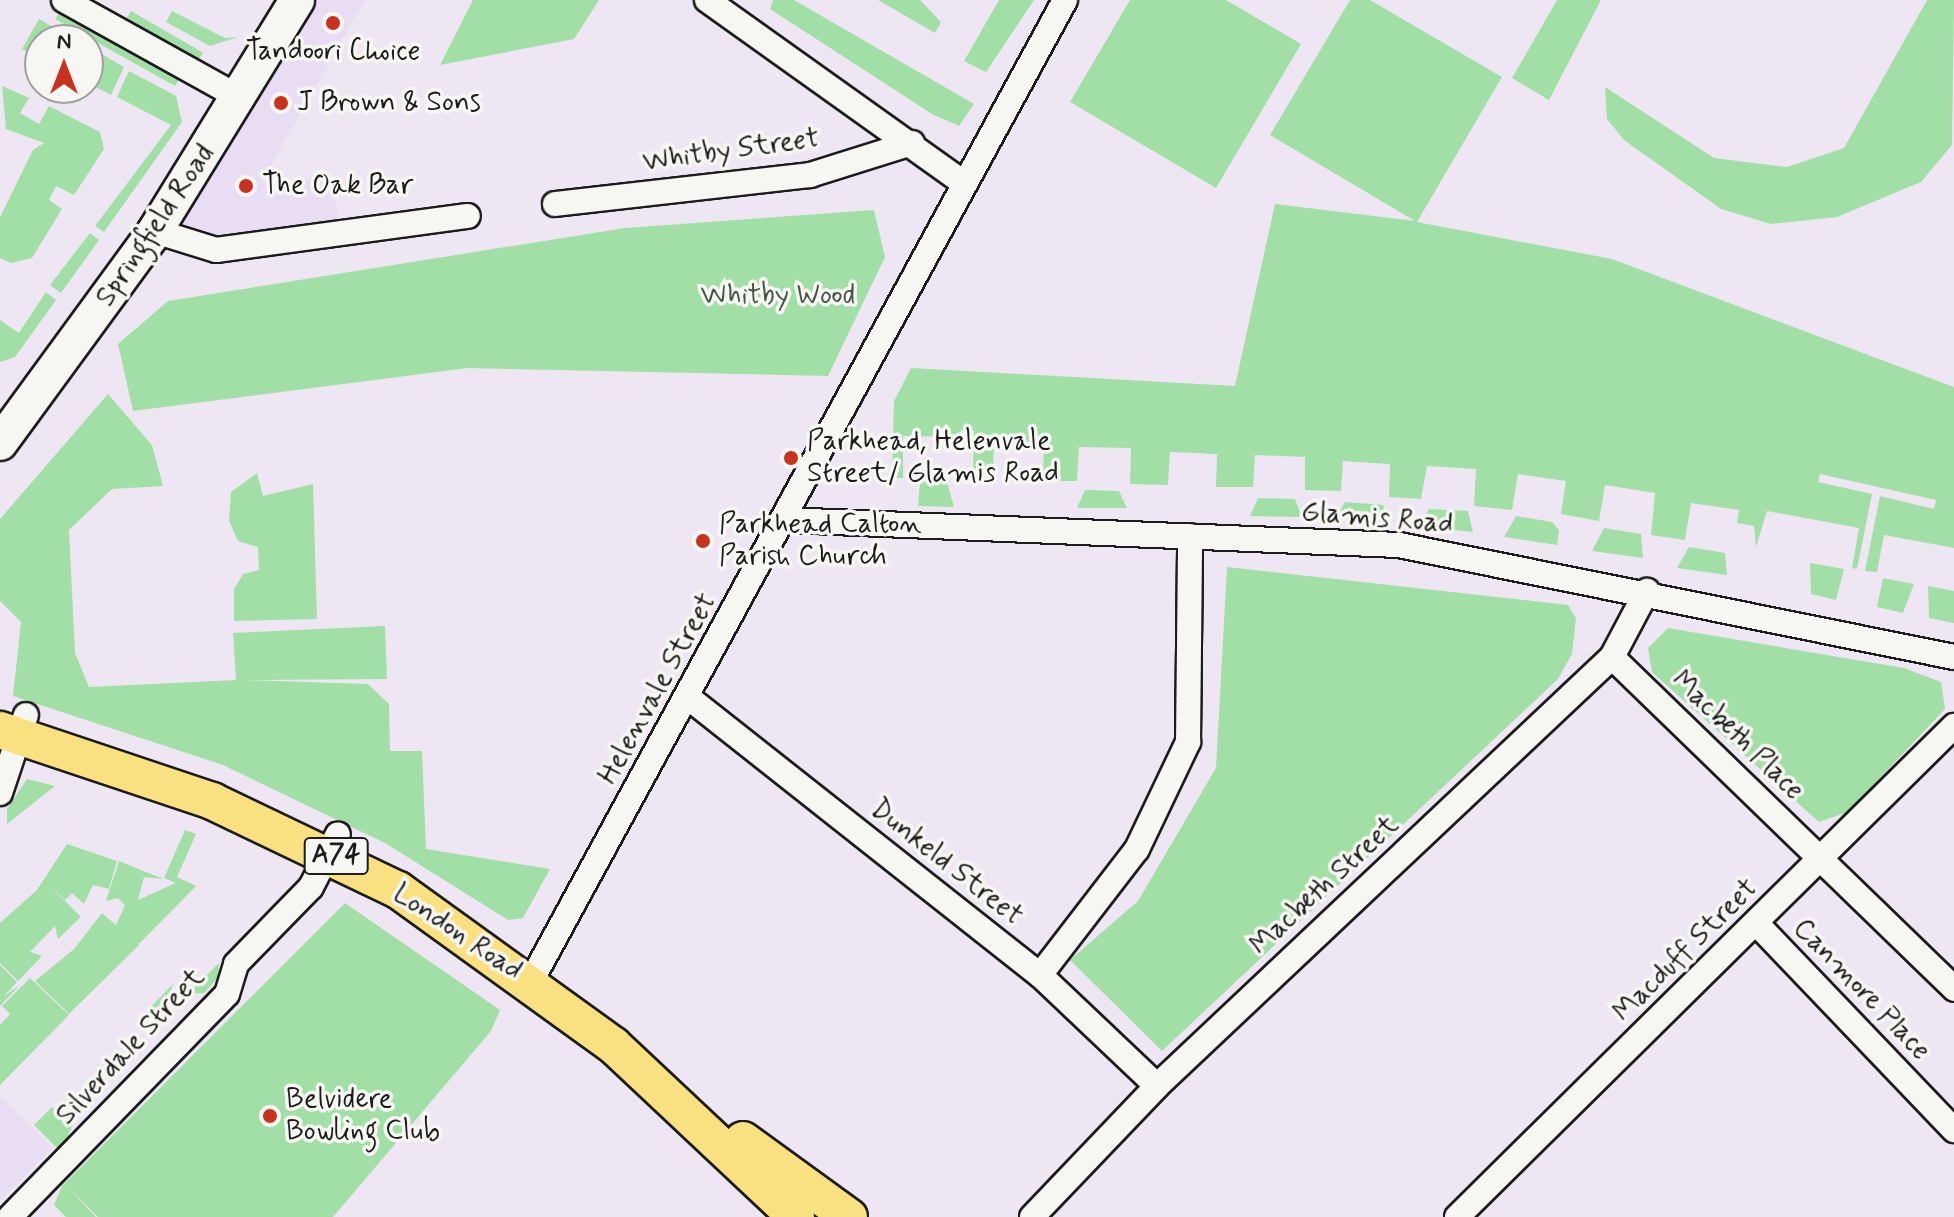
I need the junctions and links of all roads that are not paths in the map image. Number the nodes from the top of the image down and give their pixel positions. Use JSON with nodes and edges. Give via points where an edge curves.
{"nodes":[{"id":1,"x":64,"y":0,"type":"edge"},
{"id":2,"x":297,"y":0,"type":"edge"},
{"id":3,"x":707,"y":0,"type":"edge"},
{"id":4,"x":1065,"y":0,"type":"edge"},
{"id":5,"x":240,"y":98,"type":"junction"},
{"id":6,"x":912,"y":143,"type":"junction"},
{"id":7,"x":964,"y":183,"type":"junction"},
{"id":8,"x":555,"y":204,"type":"dead end"},
{"id":9,"x":468,"y":216,"type":"dead end"},
{"id":10,"x":155,"y":231,"type":"junction"},
{"id":11,"x":7,"y":424,"type":"edge"},
{"id":12,"x":784,"y":520,"type":"junction"},
{"id":13,"x":1190,"y":536,"type":"junction"},
{"id":14,"x":1647,"y":591,"type":"junction"},
{"id":15,"x":1612,"y":657,"type":"junction"},
{"id":16,"x":1954,"y":657,"type":"edge"},
{"id":17,"x":689,"y":698,"type":"junction"},
{"id":18,"x":1954,"y":726,"type":"edge"},
{"id":19,"x":15,"y":727,"type":"edge"},
{"id":20,"x":0,"y":793,"type":"edge"},
{"id":21,"x":333,"y":843,"type":"junction"},
{"id":22,"x":1819,"y":857,"type":"junction"},
{"id":23,"x":1758,"y":925,"type":"junction"},
{"id":24,"x":1040,"y":975,"type":"junction"},
{"id":25,"x":530,"y":983,"type":"junction"},
{"id":26,"x":1954,"y":989,"type":"edge"},
{"id":27,"x":631,"y":1060,"type":"junction"},
{"id":28,"x":1157,"y":1086,"type":"junction"},
{"id":29,"x":1954,"y":1130,"type":"edge"},
{"id":30,"x":10,"y":1217,"type":"edge"},
{"id":31,"x":796,"y":1217,"type":"edge"},
{"id":32,"x":849,"y":1217,"type":"edge"},
{"id":33,"x":1032,"y":1217,"type":"edge"},
{"id":34,"x":1457,"y":1217,"type":"edge"}],
"edges":[{"from":1,"to":5,"type":"street"},
{"from":2,"to":5,"type":"street","name":"Springfield Road"},
{"from":3,"to":6,"type":"street"},
{"from":4,"to":7,"type":"street","name":"Helenvale Street"},
{"from":5,"to":10,"type":"street","name":"Springfield Road"},
{"from":6,"to":7,"type":"street"},
{"from":6,"to":8,"type":"street","name":"Whitby Street","via":[[810,175]]},
{"from":7,"to":12,"type":"street","name":"Helenvale Street"},
{"from":9,"to":10,"type":"street","via":[[216,250]]},
{"from":10,"to":11,"type":"street","name":"Springfield Road"},
{"from":12,"to":13,"type":"street","name":"Glamis Road"},
{"from":12,"to":17,"type":"street","name":"Helenvale Street"},
{"from":13,"to":14,"type":"street","name":"Glamis Road","via":[[1399,545]]},
{"from":13,"to":24,"type":"street","via":[[1188,742],[1137,849]]},
{"from":14,"to":15,"type":"street","name":"Macbeth Street"},
{"from":14,"to":16,"type":"street","name":"Glamis Road"},
{"from":15,"to":22,"type":"street","name":"Macbeth Place"},
{"from":15,"to":28,"type":"street","name":"Macbeth Street"},
{"from":17,"to":24,"type":"street","name":"Dunkeld Street"},
{"from":17,"to":25,"type":"street","name":"Helenvale Street"},
{"from":18,"to":22,"type":"street","name":"Macduff Street"},
{"from":19,"to":20,"type":"street"},
{"from":19,"to":21,"type":"main road","name":"London Road","number":"A74"},
{"from":21,"to":25,"type":"main road","name":"London Road","number":"A74"},
{"from":21,"to":30,"type":"street","name":"Silverdale Street","via":[[311,887],[236,964],[227,994]]},
{"from":22,"to":23,"type":"street","name":"Macduff Street"},
{"from":22,"to":26,"type":"street"},
{"from":23,"to":29,"type":"street","name":"Canmore Place"},
{"from":23,"to":34,"type":"street","name":"Macduff Street"},
{"from":24,"to":28,"type":"street","name":"Dunkeld Street"},
{"from":25,"to":27,"type":"main road","name":"London Road","number":"A74"},
{"from":27,"to":31,"type":"main road","name":"London Road","number":"A74"},
{"from":27,"to":32,"type":"main road","name":"London Road","number":"A74"},
{"from":28,"to":33,"type":"street","name":"Macbeth Street"}]}
